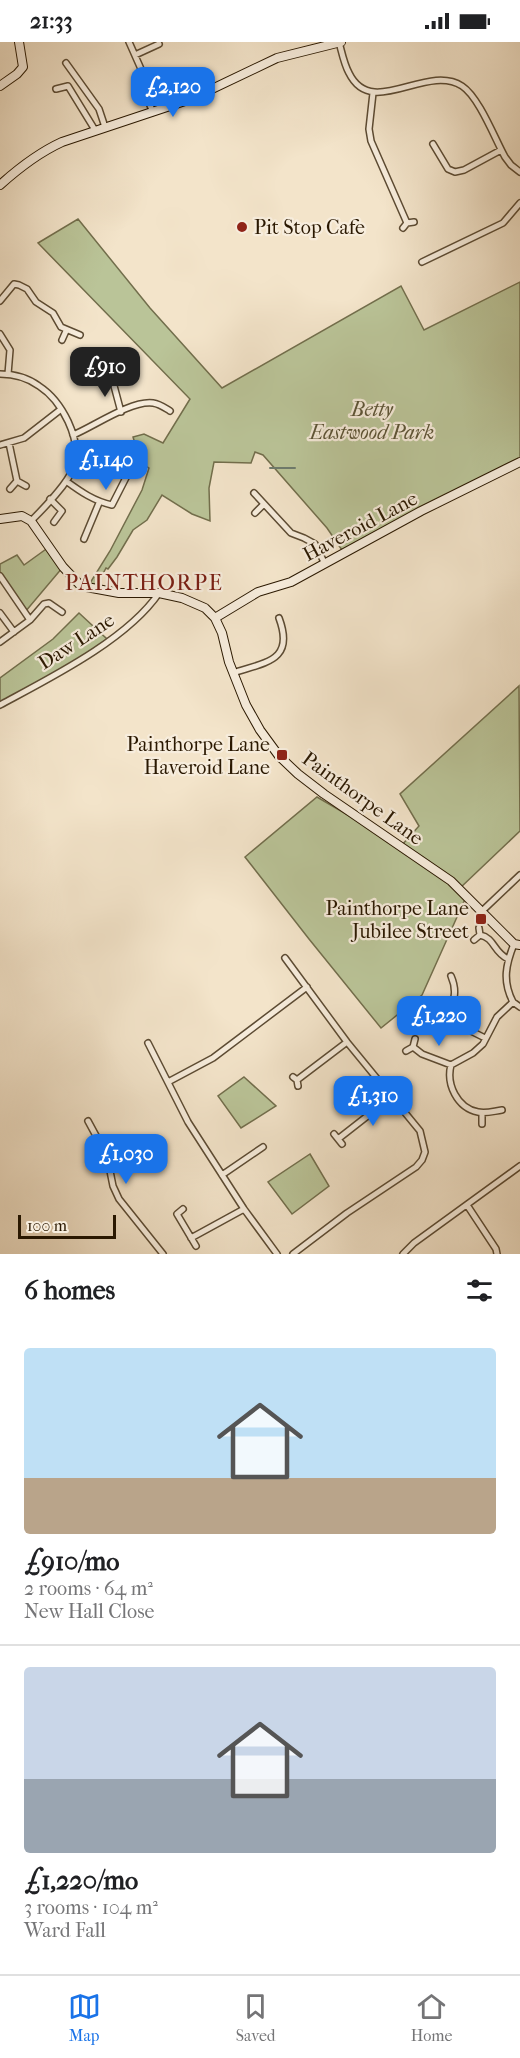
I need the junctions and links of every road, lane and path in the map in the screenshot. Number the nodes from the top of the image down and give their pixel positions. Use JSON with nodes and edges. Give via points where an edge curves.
{"nodes":[{"id":1,"x":19,"y":42,"type":"edge"},
{"id":2,"x":129,"y":42,"type":"edge"},
{"id":3,"x":340,"y":42,"type":"edge"},
{"id":4,"x":159,"y":44,"type":"dead end"},
{"id":5,"x":135,"y":55,"type":"junction"},
{"id":6,"x":66,"y":63,"type":"dead end"},
{"id":7,"x":0,"y":86,"type":"edge"},
{"id":8,"x":56,"y":89,"type":"dead end"},
{"id":9,"x":373,"y":93,"type":"junction"},
{"id":10,"x":153,"y":112,"type":"junction"},
{"id":11,"x":105,"y":127,"type":"junction"},
{"id":12,"x":95,"y":130,"type":"junction"},
{"id":13,"x":432,"y":143,"type":"dead end"},
{"id":14,"x":501,"y":150,"type":"junction"},
{"id":15,"x":520,"y":172,"type":"edge"},
{"id":16,"x":0,"y":185,"type":"edge"},
{"id":17,"x":520,"y":202,"type":"edge"},
{"id":18,"x":408,"y":224,"type":"dead end"},
{"id":19,"x":421,"y":263,"type":"dead end"},
{"id":20,"x":0,"y":301,"type":"edge"},
{"id":21,"x":66,"y":331,"type":"junction"},
{"id":22,"x":0,"y":334,"type":"edge"},
{"id":23,"x":80,"y":335,"type":"dead end"},
{"id":24,"x":62,"y":340,"type":"dead end"},
{"id":25,"x":0,"y":374,"type":"edge"},
{"id":26,"x":8,"y":374,"type":"junction"},
{"id":27,"x":107,"y":375,"type":"dead end"},
{"id":28,"x":122,"y":378,"type":"dead end"},
{"id":29,"x":113,"y":382,"type":"junction"},
{"id":30,"x":60,"y":410,"type":"junction"},
{"id":31,"x":170,"y":411,"type":"dead end"},
{"id":32,"x":121,"y":412,"type":"junction"},
{"id":33,"x":73,"y":435,"type":"junction"},
{"id":34,"x":9,"y":443,"type":"junction"},
{"id":35,"x":0,"y":444,"type":"edge"},
{"id":36,"x":135,"y":460,"type":"dead end"},
{"id":37,"x":520,"y":462,"type":"edge"},
{"id":38,"x":118,"y":468,"type":"dead end"},
{"id":39,"x":128,"y":472,"type":"junction"},
{"id":40,"x":17,"y":481,"type":"junction"},
{"id":41,"x":66,"y":481,"type":"junction"},
{"id":42,"x":26,"y":486,"type":"dead end"},
{"id":43,"x":10,"y":489,"type":"dead end"},
{"id":44,"x":254,"y":493,"type":"dead end"},
{"id":45,"x":50,"y":499,"type":"junction"},
{"id":46,"x":99,"y":503,"type":"junction"},
{"id":47,"x":264,"y":504,"type":"junction"},
{"id":48,"x":255,"y":513,"type":"dead end"},
{"id":49,"x":0,"y":519,"type":"edge"},
{"id":50,"x":31,"y":521,"type":"junction"},
{"id":51,"x":54,"y":522,"type":"dead end"},
{"id":52,"x":81,"y":528,"type":"dead end"},
{"id":53,"x":87,"y":531,"type":"junction"},
{"id":54,"x":84,"y":539,"type":"dead end"},
{"id":55,"x":326,"y":564,"type":"junction"},
{"id":56,"x":0,"y":576,"type":"edge"},
{"id":57,"x":159,"y":593,"type":"junction"},
{"id":58,"x":62,"y":612,"type":"dead end"},
{"id":59,"x":0,"y":613,"type":"edge"},
{"id":60,"x":215,"y":618,"type":"junction"},
{"id":61,"x":279,"y":618,"type":"dead end"},
{"id":62,"x":30,"y":620,"type":"junction"},
{"id":63,"x":14,"y":632,"type":"junction"},
{"id":64,"x":0,"y":642,"type":"edge"},
{"id":65,"x":233,"y":673,"type":"junction"},
{"id":66,"x":0,"y":705,"type":"edge"},
{"id":67,"x":520,"y":875,"type":"edge"},
{"id":68,"x":481,"y":912,"type":"junction"},
{"id":69,"x":474,"y":940,"type":"dead end"},
{"id":70,"x":517,"y":944,"type":"edge"},
{"id":71,"x":285,"y":958,"type":"dead end"},
{"id":72,"x":508,"y":959,"type":"junction"},
{"id":73,"x":452,"y":976,"type":"dead end"},
{"id":74,"x":464,"y":986,"type":"dead end"},
{"id":75,"x":307,"y":987,"type":"junction"},
{"id":76,"x":456,"y":987,"type":"junction"},
{"id":77,"x":513,"y":1002,"type":"junction"},
{"id":78,"x":520,"y":1007,"type":"edge"},
{"id":79,"x":485,"y":1038,"type":"junction"},
{"id":80,"x":415,"y":1039,"type":"dead end"},
{"id":81,"x":148,"y":1042,"type":"dead end"},
{"id":82,"x":347,"y":1042,"type":"junction"},
{"id":83,"x":413,"y":1047,"type":"junction"},
{"id":84,"x":406,"y":1051,"type":"dead end"},
{"id":85,"x":451,"y":1065,"type":"junction"},
{"id":86,"x":296,"y":1081,"type":"dead end"},
{"id":87,"x":168,"y":1083,"type":"junction"},
{"id":88,"x":393,"y":1096,"type":"junction"},
{"id":89,"x":502,"y":1110,"type":"dead end"},
{"id":90,"x":482,"y":1113,"type":"junction"},
{"id":91,"x":88,"y":1121,"type":"dead end"},
{"id":92,"x":482,"y":1124,"type":"dead end"},
{"id":93,"x":338,"y":1139,"type":"dead end"},
{"id":94,"x":264,"y":1146,"type":"dead end"},
{"id":95,"x":520,"y":1166,"type":"edge"},
{"id":96,"x":222,"y":1175,"type":"junction"},
{"id":97,"x":467,"y":1205,"type":"junction"},
{"id":98,"x":183,"y":1209,"type":"dead end"},
{"id":99,"x":244,"y":1209,"type":"junction"},
{"id":100,"x":191,"y":1238,"type":"junction"},
{"id":101,"x":196,"y":1246,"type":"dead end"},
{"id":102,"x":163,"y":1254,"type":"edge"},
{"id":103,"x":277,"y":1254,"type":"edge"},
{"id":104,"x":293,"y":1254,"type":"edge"},
{"id":105,"x":403,"y":1254,"type":"edge"},
{"id":106,"x":497,"y":1254,"type":"edge"}],
"edges":[{"from":1,"to":7,"type":"street","via":[[23,67]]},
{"from":2,"to":5,"type":"street"},
{"from":3,"to":9,"type":"street","via":[[349,75],[363,90]]},
{"from":3,"to":10,"type":"street","via":[[277,58],[191,99]]},
{"from":4,"to":5,"type":"street","via":[[153,51]]},
{"from":5,"to":10,"type":"street"},
{"from":6,"to":11,"type":"street","via":[[99,109]]},
{"from":8,"to":12,"type":"street","via":[[68,86]]},
{"from":9,"to":14,"type":"street","via":[[437,80],[459,84],[475,99]]},
{"from":9,"to":18,"type":"street","via":[[371,141]]},
{"from":10,"to":11,"type":"street"},
{"from":11,"to":12,"type":"street"},
{"from":12,"to":16,"type":"street","via":[[44,150]]},
{"from":13,"to":14,"type":"street","via":[[448,169],[455,172]]},
{"from":14,"to":15,"type":"street"},
{"from":17,"to":19,"type":"street","via":[[503,223]]},
{"from":20,"to":21,"type":"street","via":[[14,284],[24,287]]},
{"from":21,"to":23,"type":"street"},
{"from":21,"to":24,"type":"street"},
{"from":22,"to":26,"type":"street","via":[[10,350]]},
{"from":25,"to":26,"type":"street"},
{"from":26,"to":30,"type":"street","via":[[41,387]]},
{"from":27,"to":29,"type":"street"},
{"from":28,"to":29,"type":"street"},
{"from":29,"to":32,"type":"street"},
{"from":30,"to":33,"type":"street"},
{"from":30,"to":34,"type":"street","via":[[24,438]]},
{"from":31,"to":32,"type":"street","via":[[160,402]]},
{"from":32,"to":33,"type":"street"},
{"from":33,"to":41,"type":"street","via":[[75,461]]},
{"from":34,"to":35,"type":"street"},
{"from":34,"to":40,"type":"street"},
{"from":36,"to":39,"type":"street"},
{"from":37,"to":55,"type":"street","name":"Haveroid Lane"},
{"from":38,"to":39,"type":"street"},
{"from":39,"to":46,"type":"street","via":[[112,505]]},
{"from":40,"to":42,"type":"street"},
{"from":40,"to":43,"type":"street"},
{"from":41,"to":45,"type":"street"},
{"from":41,"to":46,"type":"street"},
{"from":44,"to":47,"type":"street"},
{"from":45,"to":50,"type":"street"},
{"from":45,"to":51,"type":"street","via":[[62,511]]},
{"from":46,"to":53,"type":"street"},
{"from":47,"to":48,"type":"street"},
{"from":47,"to":55,"type":"street","via":[[291,533],[315,544]]},
{"from":49,"to":50,"type":"street","via":[[22,516]]},
{"from":50,"to":57,"type":"street","via":[[81,586],[119,593]]},
{"from":52,"to":53,"type":"street"},
{"from":53,"to":54,"type":"street"},
{"from":55,"to":60,"type":"street","name":"Haveroid Lane","via":[[291,582],[258,592]]},
{"from":56,"to":62,"type":"street"},
{"from":57,"to":60,"type":"street","via":[[198,604]]},
{"from":57,"to":66,"type":"street","name":"Daw Lane","via":[[110,641]]},
{"from":58,"to":62,"type":"street","via":[[44,604]]},
{"from":59,"to":63,"type":"street"},
{"from":60,"to":65,"type":"street","name":"Painthorpe Lane"},
{"from":61,"to":65,"type":"street","via":[[285,633],[277,657]]},
{"from":62,"to":63,"type":"street"},
{"from":63,"to":64,"type":"street"},
{"from":65,"to":68,"type":"street","name":"Painthorpe Lane","via":[[246,705],[279,756],[324,794],[451,881]]},
{"from":67,"to":68,"type":"street"},
{"from":68,"to":70,"type":"street","name":"Painthorpe Lane"},
{"from":69,"to":72,"type":"street","via":[[479,932]]},
{"from":70,"to":72,"type":"street"},
{"from":71,"to":75,"type":"street"},
{"from":72,"to":77,"type":"street","via":[[505,977]]},
{"from":73,"to":76,"type":"street"},
{"from":74,"to":76,"type":"street"},
{"from":75,"to":82,"type":"street"},
{"from":75,"to":87,"type":"street","via":[[213,1058]]},
{"from":76,"to":79,"type":"street","via":[[450,1014],[453,1022]]},
{"from":77,"to":78,"type":"street"},
{"from":77,"to":79,"type":"street","via":[[497,1017]]},
{"from":79,"to":85,"type":"street","via":[[473,1053]]},
{"from":80,"to":83,"type":"street"},
{"from":81,"to":87,"type":"street"},
{"from":82,"to":86,"type":"street"},
{"from":82,"to":88,"type":"street"},
{"from":83,"to":84,"type":"street"},
{"from":83,"to":85,"type":"street"},
{"from":85,"to":90,"type":"street","via":[[456,1097],[471,1110]]},
{"from":87,"to":96,"type":"street"},
{"from":88,"to":93,"type":"street"},
{"from":88,"to":104,"type":"street","via":[[420,1131],[425,1152],[422,1160]]},
{"from":89,"to":90,"type":"street"},
{"from":90,"to":92,"type":"street"},
{"from":91,"to":102,"type":"street","via":[[107,1156],[119,1199]]},
{"from":94,"to":96,"type":"street"},
{"from":95,"to":97,"type":"street"},
{"from":96,"to":99,"type":"street"},
{"from":97,"to":105,"type":"street"},
{"from":97,"to":106,"type":"street"},
{"from":98,"to":100,"type":"street","via":[[177,1214]]},
{"from":99,"to":100,"type":"street"},
{"from":99,"to":103,"type":"street"},
{"from":100,"to":101,"type":"street"}]}
